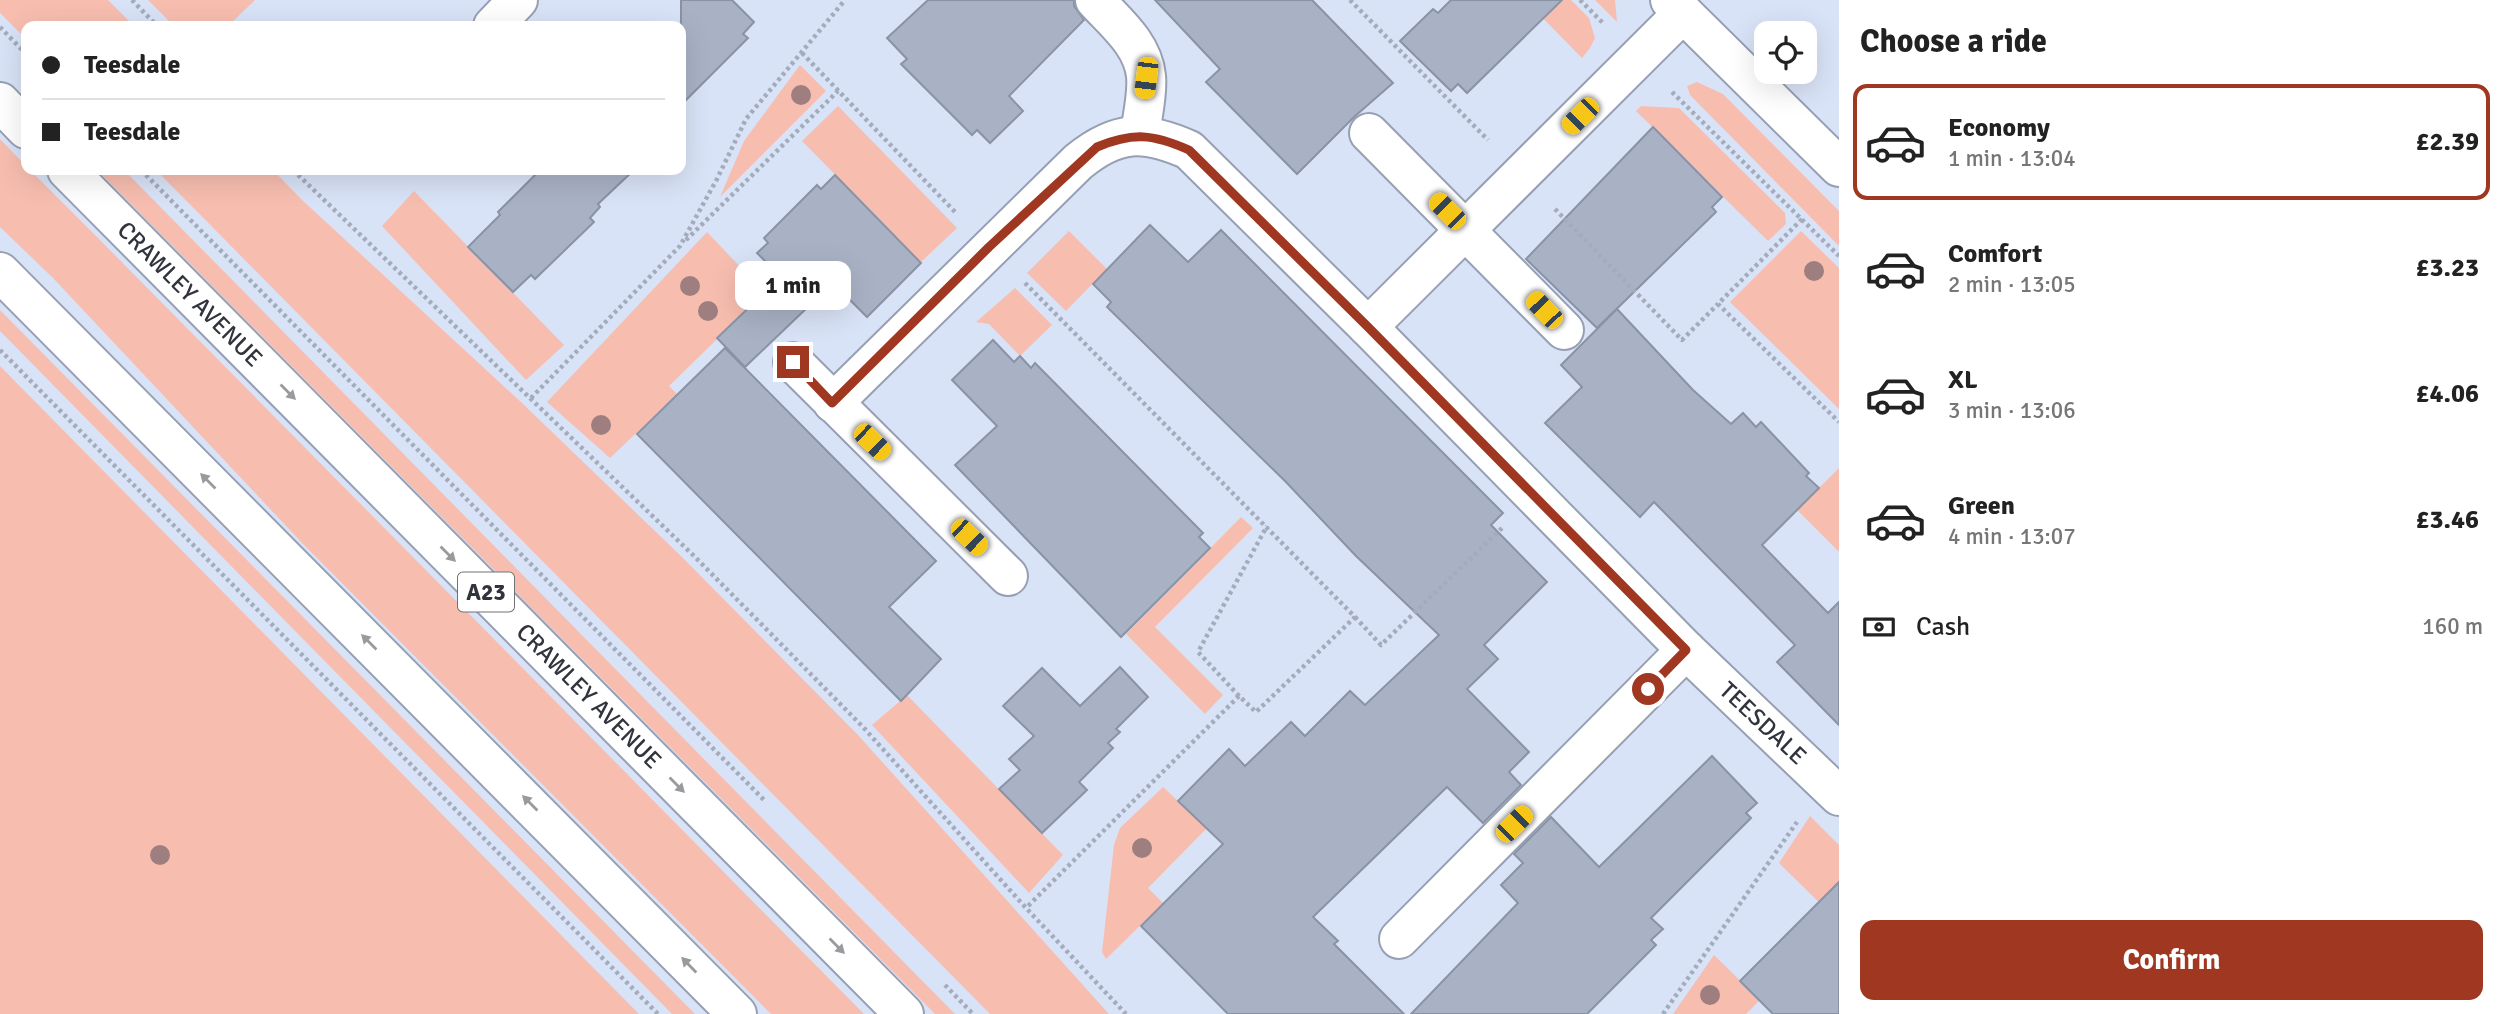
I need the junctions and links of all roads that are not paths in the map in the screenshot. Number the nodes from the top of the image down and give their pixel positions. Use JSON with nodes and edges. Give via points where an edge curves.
{"nodes":[{"id":1,"x":518,"y":0,"type":"edge"},
{"id":2,"x":1095,"y":0,"type":"edge"},
{"id":3,"x":1677,"y":7,"type":"edge"},
{"id":4,"x":498,"y":21,"type":"edge"},
{"id":5,"x":0,"y":102,"type":"edge"},
{"id":6,"x":21,"y":124,"type":"edge"},
{"id":7,"x":1369,"y":133,"type":"dead end"},
{"id":8,"x":1140,"y":135,"type":"junction"},
{"id":9,"x":1839,"y":167,"type":"edge"},
{"id":10,"x":72,"y":175,"type":"edge"},
{"id":11,"x":1466,"y":231,"type":"junction"},
{"id":12,"x":0,"y":272,"type":"edge"},
{"id":13,"x":1368,"y":327,"type":"junction"},
{"id":14,"x":1564,"y":330,"type":"dead end"},
{"id":15,"x":793,"y":362,"type":"dead end"},
{"id":16,"x":832,"y":403,"type":"junction"},
{"id":17,"x":1008,"y":576,"type":"dead end"},
{"id":18,"x":1686,"y":650,"type":"junction"},
{"id":19,"x":1832,"y":789,"type":"edge"},
{"id":20,"x":1399,"y":939,"type":"dead end"},
{"id":21,"x":737,"y":1014,"type":"edge"},
{"id":22,"x":904,"y":1014,"type":"edge"}],
"edges":[{"from":1,"to":4,"type":"street"},
{"from":2,"to":8,"type":"street","via":[[1142,57],[1146,78]]},
{"from":3,"to":9,"type":"street"},
{"from":3,"to":11,"type":"street","via":[[1639,59]]},
{"from":5,"to":6,"type":"street"},
{"from":7,"to":11,"type":"street"},
{"from":8,"to":13,"type":"street","name":"TEESDALE","via":[[1189,150]]},
{"from":8,"to":16,"type":"street","name":"TEESDALE","via":[[1097,147]]},
{"from":10,"to":22,"type":"street","name":"CRAWLEY AVENUE","number":"A23","one_way":true},
{"from":11,"to":13,"type":"street"},
{"from":11,"to":14,"type":"street"},
{"from":21,"to":12,"type":"street","one_way":true},
{"from":13,"to":18,"type":"street","name":"TEESDALE"},
{"from":15,"to":16,"type":"street"},
{"from":16,"to":17,"type":"street"},
{"from":18,"to":19,"type":"street","name":"TEESDALE"},
{"from":18,"to":20,"type":"street"}]}
